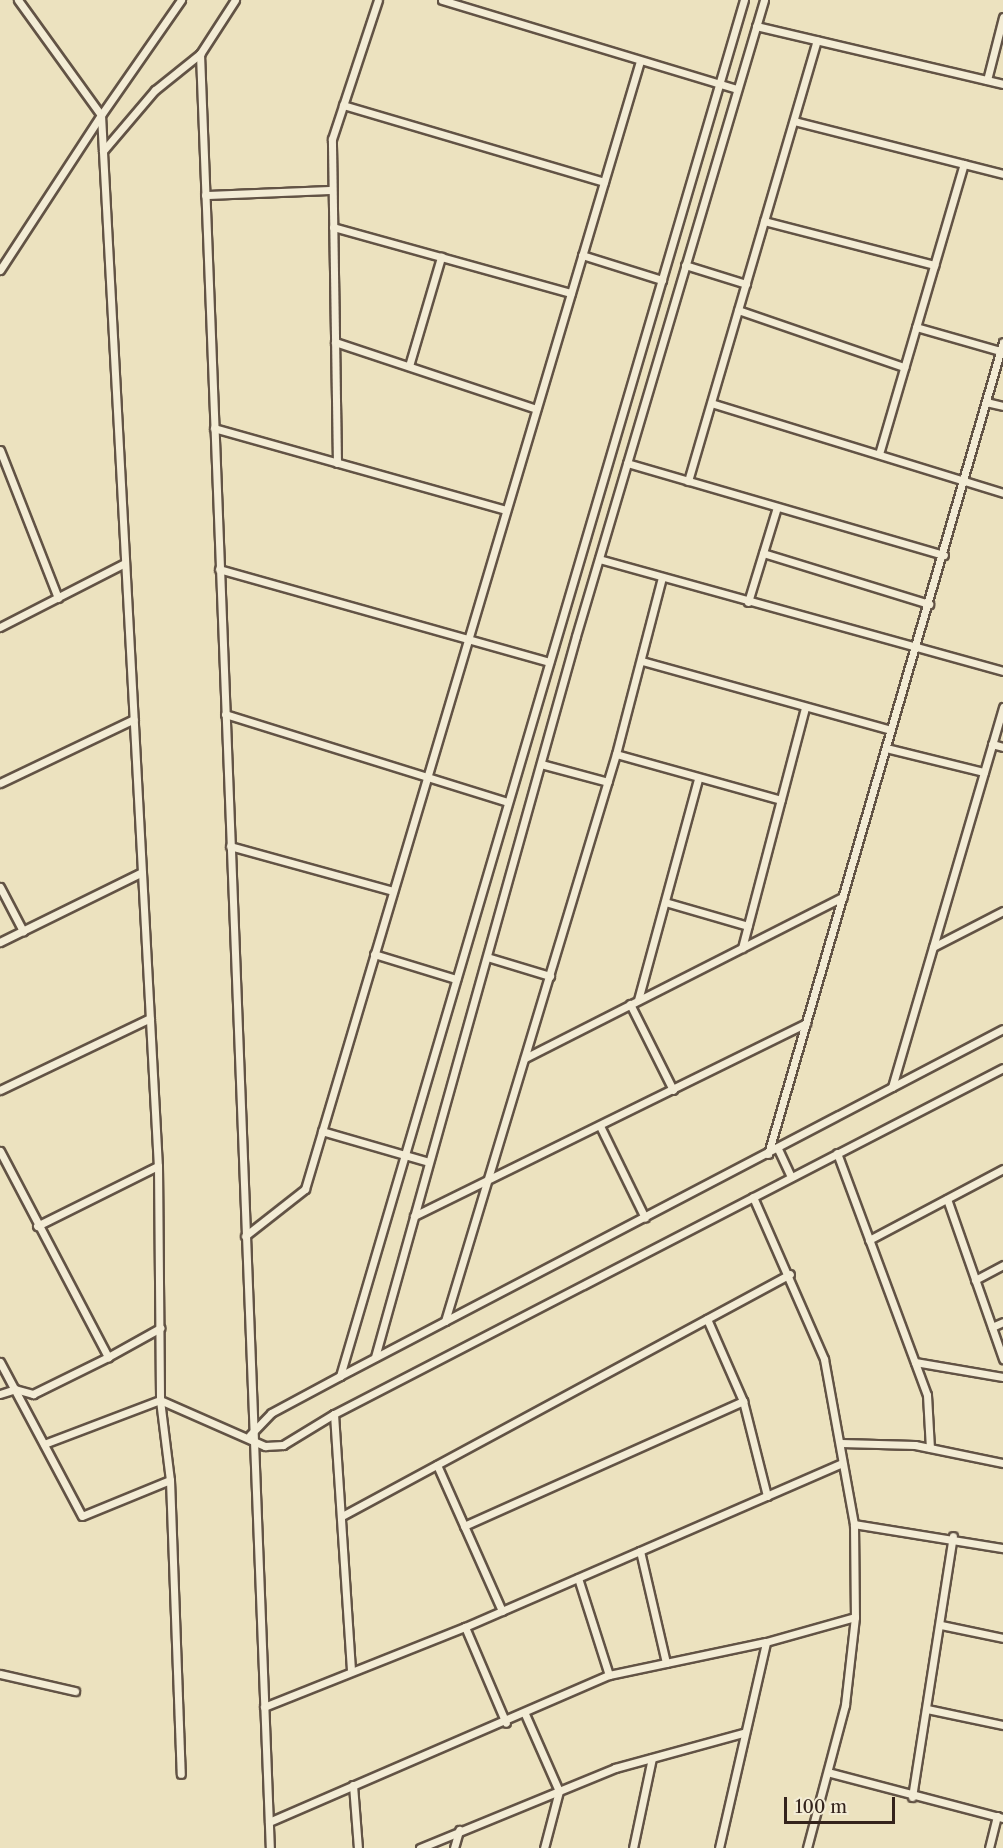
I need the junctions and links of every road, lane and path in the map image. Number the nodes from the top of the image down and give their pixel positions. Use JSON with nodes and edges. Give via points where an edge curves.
{"nodes":[{"id":1,"x":18,"y":0,"type":"edge"},
{"id":2,"x":181,"y":0,"type":"edge"},
{"id":3,"x":235,"y":0,"type":"edge"},
{"id":4,"x":378,"y":0,"type":"edge"},
{"id":5,"x":442,"y":0,"type":"edge"},
{"id":6,"x":744,"y":0,"type":"edge"},
{"id":7,"x":764,"y":0,"type":"edge"},
{"id":8,"x":1003,"y":17,"type":"edge"},
{"id":9,"x":756,"y":26,"type":"junction"},
{"id":10,"x":817,"y":40,"type":"junction"},
{"id":11,"x":200,"y":54,"type":"junction"},
{"id":12,"x":640,"y":61,"type":"junction"},
{"id":13,"x":987,"y":80,"type":"junction"},
{"id":14,"x":1003,"y":84,"type":"edge"},
{"id":15,"x":721,"y":86,"type":"junction"},
{"id":16,"x":737,"y":90,"type":"junction"},
{"id":17,"x":343,"y":105,"type":"junction"},
{"id":18,"x":101,"y":115,"type":"junction"},
{"id":19,"x":794,"y":121,"type":"junction"},
{"id":20,"x":103,"y":151,"type":"junction"},
{"id":21,"x":964,"y":164,"type":"junction"},
{"id":22,"x":1003,"y":174,"type":"edge"},
{"id":23,"x":604,"y":182,"type":"junction"},
{"id":24,"x":332,"y":190,"type":"junction"},
{"id":25,"x":205,"y":195,"type":"junction"},
{"id":26,"x":764,"y":221,"type":"junction"},
{"id":27,"x":333,"y":227,"type":"junction"},
{"id":28,"x":582,"y":255,"type":"junction"},
{"id":29,"x":441,"y":257,"type":"junction"},
{"id":30,"x":934,"y":265,"type":"junction"},
{"id":31,"x":685,"y":266,"type":"junction"},
{"id":32,"x":0,"y":270,"type":"edge"},
{"id":33,"x":662,"y":280,"type":"junction"},
{"id":34,"x":746,"y":285,"type":"junction"},
{"id":35,"x":571,"y":293,"type":"junction"},
{"id":36,"x":738,"y":310,"type":"junction"},
{"id":37,"x":916,"y":327,"type":"junction"},
{"id":38,"x":335,"y":342,"type":"junction"},
{"id":39,"x":1003,"y":342,"type":"edge"},
{"id":40,"x":1000,"y":351,"type":"junction"},
{"id":41,"x":409,"y":366,"type":"junction"},
{"id":42,"x":904,"y":367,"type":"junction"},
{"id":43,"x":986,"y":402,"type":"junction"},
{"id":44,"x":711,"y":403,"type":"junction"},
{"id":45,"x":1003,"y":406,"type":"edge"},
{"id":46,"x":536,"y":409,"type":"junction"},
{"id":47,"x":214,"y":428,"type":"junction"},
{"id":48,"x":0,"y":450,"type":"edge"},
{"id":49,"x":879,"y":453,"type":"junction"},
{"id":50,"x":337,"y":463,"type":"junction"},
{"id":51,"x":627,"y":463,"type":"junction"},
{"id":52,"x":965,"y":479,"type":"junction"},
{"id":53,"x":688,"y":481,"type":"junction"},
{"id":54,"x":1003,"y":493,"type":"edge"},
{"id":55,"x":777,"y":507,"type":"junction"},
{"id":56,"x":506,"y":510,"type":"junction"},
{"id":57,"x":763,"y":553,"type":"junction"},
{"id":58,"x":944,"y":555,"type":"junction"},
{"id":59,"x":599,"y":559,"type":"junction"},
{"id":60,"x":125,"y":563,"type":"junction"},
{"id":61,"x":219,"y":569,"type":"junction"},
{"id":62,"x":662,"y":578,"type":"junction"},
{"id":63,"x":58,"y":598,"type":"junction"},
{"id":64,"x":748,"y":602,"type":"junction"},
{"id":65,"x":929,"y":604,"type":"junction"},
{"id":66,"x":0,"y":627,"type":"edge"},
{"id":67,"x":468,"y":638,"type":"junction"},
{"id":68,"x":916,"y":648,"type":"junction"},
{"id":69,"x":642,"y":661,"type":"junction"},
{"id":70,"x":549,"y":662,"type":"junction"},
{"id":71,"x":1003,"y":671,"type":"edge"},
{"id":72,"x":1003,"y":706,"type":"edge"},
{"id":73,"x":805,"y":708,"type":"junction"},
{"id":74,"x":225,"y":714,"type":"junction"},
{"id":75,"x":134,"y":719,"type":"junction"},
{"id":76,"x":891,"y":730,"type":"junction"},
{"id":77,"x":992,"y":744,"type":"junction"},
{"id":78,"x":1003,"y":747,"type":"edge"},
{"id":79,"x":886,"y":748,"type":"junction"},
{"id":80,"x":616,"y":754,"type":"junction"},
{"id":81,"x":541,"y":764,"type":"junction"},
{"id":82,"x":984,"y":772,"type":"junction"},
{"id":83,"x":427,"y":776,"type":"junction"},
{"id":84,"x":698,"y":779,"type":"junction"},
{"id":85,"x":608,"y":782,"type":"junction"},
{"id":86,"x":0,"y":783,"type":"edge"},
{"id":87,"x":780,"y":800,"type":"junction"},
{"id":88,"x":508,"y":802,"type":"junction"},
{"id":89,"x":230,"y":846,"type":"junction"},
{"id":90,"x":142,"y":872,"type":"junction"},
{"id":91,"x":0,"y":887,"type":"edge"},
{"id":92,"x":393,"y":891,"type":"junction"},
{"id":93,"x":843,"y":897,"type":"junction"},
{"id":94,"x":664,"y":902,"type":"junction"},
{"id":95,"x":1003,"y":911,"type":"edge"},
{"id":96,"x":748,"y":926,"type":"junction"},
{"id":97,"x":22,"y":931,"type":"junction"},
{"id":98,"x":0,"y":942,"type":"edge"},
{"id":99,"x":933,"y":947,"type":"junction"},
{"id":100,"x":742,"y":948,"type":"junction"},
{"id":101,"x":374,"y":954,"type":"junction"},
{"id":102,"x":487,"y":957,"type":"junction"},
{"id":103,"x":550,"y":976,"type":"junction"},
{"id":104,"x":456,"y":979,"type":"junction"},
{"id":105,"x":638,"y":1000,"type":"junction"},
{"id":106,"x":630,"y":1004,"type":"junction"},
{"id":107,"x":150,"y":1018,"type":"junction"},
{"id":108,"x":806,"y":1023,"type":"junction"},
{"id":109,"x":1003,"y":1029,"type":"edge"},
{"id":110,"x":525,"y":1058,"type":"junction"},
{"id":111,"x":1003,"y":1068,"type":"edge"},
{"id":112,"x":892,"y":1086,"type":"junction"},
{"id":113,"x":0,"y":1090,"type":"edge"},
{"id":114,"x":673,"y":1090,"type":"junction"},
{"id":115,"x":600,"y":1126,"type":"junction"},
{"id":116,"x":322,"y":1131,"type":"junction"},
{"id":117,"x":778,"y":1149,"type":"junction"},
{"id":118,"x":0,"y":1151,"type":"edge"},
{"id":119,"x":837,"y":1153,"type":"junction"},
{"id":120,"x":768,"y":1154,"type":"junction"},
{"id":121,"x":404,"y":1156,"type":"junction"},
{"id":122,"x":429,"y":1162,"type":"junction"},
{"id":123,"x":158,"y":1166,"type":"junction"},
{"id":124,"x":1003,"y":1169,"type":"edge"},
{"id":125,"x":791,"y":1177,"type":"junction"},
{"id":126,"x":483,"y":1185,"type":"junction"},
{"id":127,"x":753,"y":1197,"type":"junction"},
{"id":128,"x":947,"y":1199,"type":"junction"},
{"id":129,"x":414,"y":1216,"type":"junction"},
{"id":130,"x":645,"y":1218,"type":"junction"},
{"id":131,"x":37,"y":1226,"type":"junction"},
{"id":132,"x":245,"y":1236,"type":"junction"},
{"id":133,"x":869,"y":1240,"type":"junction"},
{"id":134,"x":1003,"y":1265,"type":"edge"},
{"id":135,"x":790,"y":1274,"type":"junction"},
{"id":136,"x":975,"y":1280,"type":"junction"},
{"id":137,"x":707,"y":1319,"type":"junction"},
{"id":138,"x":445,"y":1321,"type":"junction"},
{"id":139,"x":1003,"y":1322,"type":"edge"},
{"id":140,"x":992,"y":1327,"type":"junction"},
{"id":141,"x":160,"y":1328,"type":"junction"},
{"id":142,"x":108,"y":1357,"type":"junction"},
{"id":143,"x":375,"y":1357,"type":"junction"},
{"id":144,"x":1003,"y":1359,"type":"edge"},
{"id":145,"x":0,"y":1362,"type":"edge"},
{"id":146,"x":915,"y":1362,"type":"junction"},
{"id":147,"x":340,"y":1376,"type":"junction"},
{"id":148,"x":1003,"y":1377,"type":"edge"},
{"id":149,"x":15,"y":1389,"type":"junction"},
{"id":150,"x":0,"y":1394,"type":"edge"},
{"id":151,"x":160,"y":1401,"type":"junction"},
{"id":152,"x":743,"y":1401,"type":"junction"},
{"id":153,"x":334,"y":1414,"type":"junction"},
{"id":154,"x":250,"y":1435,"type":"junction"},
{"id":155,"x":44,"y":1443,"type":"junction"},
{"id":156,"x":841,"y":1443,"type":"junction"},
{"id":157,"x":930,"y":1448,"type":"junction"},
{"id":158,"x":842,"y":1463,"type":"junction"},
{"id":159,"x":1003,"y":1463,"type":"edge"},
{"id":160,"x":437,"y":1465,"type":"junction"},
{"id":161,"x":170,"y":1480,"type":"junction"},
{"id":162,"x":766,"y":1496,"type":"junction"},
{"id":163,"x":342,"y":1516,"type":"junction"},
{"id":164,"x":854,"y":1524,"type":"junction"},
{"id":165,"x":464,"y":1526,"type":"junction"},
{"id":166,"x":953,"y":1536,"type":"junction"},
{"id":167,"x":1003,"y":1548,"type":"edge"},
{"id":168,"x":640,"y":1551,"type":"junction"},
{"id":169,"x":578,"y":1578,"type":"junction"},
{"id":170,"x":502,"y":1611,"type":"junction"},
{"id":171,"x":855,"y":1617,"type":"junction"},
{"id":172,"x":941,"y":1625,"type":"junction"},
{"id":173,"x":465,"y":1627,"type":"junction"},
{"id":174,"x":1003,"y":1638,"type":"edge"},
{"id":175,"x":766,"y":1642,"type":"junction"},
{"id":176,"x":666,"y":1663,"type":"junction"},
{"id":177,"x":351,"y":1670,"type":"junction"},
{"id":178,"x":0,"y":1674,"type":"edge"},
{"id":179,"x":609,"y":1675,"type":"junction"},
{"id":180,"x":75,"y":1691,"type":"dead end"},
{"id":181,"x":264,"y":1707,"type":"junction"},
{"id":182,"x":927,"y":1709,"type":"junction"},
{"id":183,"x":525,"y":1714,"type":"junction"},
{"id":184,"x":507,"y":1724,"type":"junction"},
{"id":185,"x":1003,"y":1725,"type":"edge"},
{"id":186,"x":743,"y":1733,"type":"junction"},
{"id":187,"x":652,"y":1758,"type":"junction"},
{"id":188,"x":831,"y":1773,"type":"junction"},
{"id":189,"x":181,"y":1774,"type":"dead end"},
{"id":190,"x":353,"y":1785,"type":"junction"},
{"id":191,"x":559,"y":1791,"type":"junction"},
{"id":192,"x":912,"y":1797,"type":"junction"},
{"id":193,"x":1000,"y":1817,"type":"edge"},
{"id":194,"x":269,"y":1822,"type":"junction"},
{"id":195,"x":459,"y":1830,"type":"junction"},
{"id":196,"x":270,"y":1848,"type":"edge"},
{"id":197,"x":358,"y":1848,"type":"edge"},
{"id":198,"x":420,"y":1848,"type":"edge"},
{"id":199,"x":454,"y":1848,"type":"edge"},
{"id":200,"x":544,"y":1848,"type":"edge"},
{"id":201,"x":633,"y":1848,"type":"edge"},
{"id":202,"x":719,"y":1848,"type":"edge"},
{"id":203,"x":807,"y":1848,"type":"edge"},
{"id":204,"x":989,"y":1848,"type":"edge"}],
"edges":[{"from":1,"to":18,"type":"street"},
{"from":2,"to":18,"type":"street"},
{"from":3,"to":11,"type":"street"},
{"from":4,"to":17,"type":"street"},
{"from":5,"to":12,"type":"street"},
{"from":6,"to":15,"type":"street"},
{"from":7,"to":9,"type":"street"},
{"from":8,"to":13,"type":"street"},
{"from":9,"to":10,"type":"street"},
{"from":9,"to":16,"type":"street"},
{"from":10,"to":13,"type":"street"},
{"from":10,"to":19,"type":"street"},
{"from":11,"to":20,"type":"street","via":[[155,90]]},
{"from":11,"to":25,"type":"street"},
{"from":12,"to":15,"type":"street"},
{"from":12,"to":23,"type":"street"},
{"from":13,"to":14,"type":"street"},
{"from":15,"to":16,"type":"street"},
{"from":15,"to":33,"type":"street"},
{"from":16,"to":31,"type":"street"},
{"from":17,"to":23,"type":"street"},
{"from":17,"to":24,"type":"street","via":[[332,139]]},
{"from":18,"to":20,"type":"street"},
{"from":18,"to":32,"type":"street"},
{"from":19,"to":21,"type":"street"},
{"from":19,"to":26,"type":"street"},
{"from":20,"to":60,"type":"street"},
{"from":21,"to":22,"type":"street"},
{"from":21,"to":30,"type":"street"},
{"from":23,"to":28,"type":"street"},
{"from":24,"to":25,"type":"street"},
{"from":24,"to":27,"type":"street"},
{"from":25,"to":47,"type":"street"},
{"from":26,"to":30,"type":"street"},
{"from":26,"to":34,"type":"street"},
{"from":27,"to":29,"type":"street"},
{"from":27,"to":38,"type":"street"},
{"from":28,"to":33,"type":"street"},
{"from":28,"to":35,"type":"street"},
{"from":29,"to":35,"type":"street"},
{"from":29,"to":41,"type":"street"},
{"from":30,"to":37,"type":"street"},
{"from":31,"to":34,"type":"street"},
{"from":31,"to":51,"type":"street"},
{"from":33,"to":70,"type":"street"},
{"from":34,"to":36,"type":"street"},
{"from":35,"to":46,"type":"street"},
{"from":36,"to":42,"type":"street"},
{"from":36,"to":44,"type":"street"},
{"from":37,"to":40,"type":"street"},
{"from":37,"to":42,"type":"street"},
{"from":38,"to":41,"type":"street"},
{"from":38,"to":50,"type":"street"},
{"from":39,"to":40,"type":"street"},
{"from":40,"to":43,"type":"street"},
{"from":41,"to":46,"type":"street"},
{"from":42,"to":49,"type":"street"},
{"from":43,"to":45,"type":"street"},
{"from":43,"to":52,"type":"street"},
{"from":44,"to":49,"type":"street"},
{"from":44,"to":53,"type":"street"},
{"from":46,"to":56,"type":"street"},
{"from":47,"to":50,"type":"street"},
{"from":47,"to":61,"type":"street"},
{"from":48,"to":63,"type":"street"},
{"from":49,"to":52,"type":"street"},
{"from":50,"to":56,"type":"street"},
{"from":51,"to":53,"type":"street"},
{"from":51,"to":59,"type":"street"},
{"from":52,"to":54,"type":"street"},
{"from":52,"to":58,"type":"street"},
{"from":53,"to":55,"type":"street"},
{"from":55,"to":57,"type":"street"},
{"from":55,"to":58,"type":"street"},
{"from":56,"to":67,"type":"street"},
{"from":57,"to":64,"type":"street"},
{"from":57,"to":65,"type":"street"},
{"from":58,"to":65,"type":"street"},
{"from":59,"to":62,"type":"street"},
{"from":59,"to":81,"type":"street"},
{"from":60,"to":63,"type":"street"},
{"from":60,"to":75,"type":"street"},
{"from":61,"to":67,"type":"street"},
{"from":61,"to":74,"type":"street"},
{"from":62,"to":64,"type":"street"},
{"from":62,"to":69,"type":"street"},
{"from":63,"to":66,"type":"street"},
{"from":64,"to":68,"type":"street"},
{"from":65,"to":68,"type":"street"},
{"from":67,"to":70,"type":"street"},
{"from":67,"to":83,"type":"street"},
{"from":68,"to":71,"type":"street"},
{"from":68,"to":76,"type":"street"},
{"from":69,"to":73,"type":"street"},
{"from":69,"to":80,"type":"street"},
{"from":70,"to":88,"type":"street"},
{"from":72,"to":77,"type":"street"},
{"from":73,"to":76,"type":"street"},
{"from":73,"to":87,"type":"street"},
{"from":74,"to":83,"type":"street"},
{"from":74,"to":89,"type":"street"},
{"from":75,"to":86,"type":"street"},
{"from":75,"to":90,"type":"street"},
{"from":76,"to":79,"type":"street"},
{"from":77,"to":78,"type":"street"},
{"from":77,"to":82,"type":"street"},
{"from":79,"to":82,"type":"street"},
{"from":79,"to":93,"type":"street"},
{"from":80,"to":84,"type":"street"},
{"from":80,"to":85,"type":"street"},
{"from":81,"to":85,"type":"street"},
{"from":81,"to":102,"type":"street"},
{"from":82,"to":99,"type":"street"},
{"from":83,"to":88,"type":"street"},
{"from":83,"to":92,"type":"street"},
{"from":84,"to":87,"type":"street"},
{"from":84,"to":94,"type":"street"},
{"from":85,"to":103,"type":"street"},
{"from":87,"to":96,"type":"street"},
{"from":88,"to":104,"type":"street"},
{"from":89,"to":92,"type":"street"},
{"from":89,"to":132,"type":"street"},
{"from":90,"to":97,"type":"street"},
{"from":90,"to":107,"type":"street"},
{"from":91,"to":97,"type":"street"},
{"from":92,"to":101,"type":"street"},
{"from":93,"to":100,"type":"street"},
{"from":93,"to":108,"type":"street"},
{"from":94,"to":96,"type":"street"},
{"from":94,"to":105,"type":"street"},
{"from":95,"to":99,"type":"street"},
{"from":96,"to":100,"type":"street"},
{"from":97,"to":98,"type":"street"},
{"from":99,"to":112,"type":"street"},
{"from":100,"to":105,"type":"street"},
{"from":101,"to":104,"type":"street"},
{"from":101,"to":116,"type":"street"},
{"from":102,"to":103,"type":"street"},
{"from":102,"to":122,"type":"street"},
{"from":103,"to":110,"type":"street"},
{"from":104,"to":121,"type":"street"},
{"from":105,"to":106,"type":"street"},
{"from":106,"to":110,"type":"street"},
{"from":106,"to":114,"type":"street"},
{"from":107,"to":113,"type":"street"},
{"from":107,"to":123,"type":"street"},
{"from":108,"to":114,"type":"street"},
{"from":108,"to":120,"type":"street"},
{"from":109,"to":112,"type":"street"},
{"from":110,"to":126,"type":"street"},
{"from":111,"to":119,"type":"street"},
{"from":112,"to":117,"type":"street"},
{"from":114,"to":115,"type":"street"},
{"from":115,"to":126,"type":"street"},
{"from":115,"to":130,"type":"street"},
{"from":116,"to":121,"type":"street"},
{"from":116,"to":132,"type":"street","via":[[305,1189]]},
{"from":117,"to":120,"type":"street"},
{"from":117,"to":125,"type":"street"},
{"from":118,"to":131,"type":"street"},
{"from":119,"to":125,"type":"street"},
{"from":119,"to":133,"type":"street"},
{"from":120,"to":130,"type":"street"},
{"from":121,"to":122,"type":"street"},
{"from":121,"to":147,"type":"street"},
{"from":122,"to":129,"type":"street"},
{"from":123,"to":131,"type":"street"},
{"from":123,"to":141,"type":"street"},
{"from":124,"to":128,"type":"street"},
{"from":125,"to":127,"type":"street"},
{"from":126,"to":129,"type":"street"},
{"from":126,"to":138,"type":"street"},
{"from":127,"to":135,"type":"street"},
{"from":127,"to":153,"type":"street"},
{"from":128,"to":133,"type":"street"},
{"from":128,"to":136,"type":"street"},
{"from":129,"to":143,"type":"street"},
{"from":130,"to":138,"type":"street"},
{"from":131,"to":142,"type":"street"},
{"from":132,"to":154,"type":"street"},
{"from":133,"to":146,"type":"street"},
{"from":134,"to":136,"type":"street"},
{"from":135,"to":137,"type":"street"},
{"from":135,"to":156,"type":"street","via":[[824,1359]]},
{"from":136,"to":140,"type":"street"},
{"from":137,"to":152,"type":"street"},
{"from":137,"to":160,"type":"street"},
{"from":138,"to":143,"type":"street"},
{"from":139,"to":140,"type":"street"},
{"from":140,"to":144,"type":"street"},
{"from":141,"to":142,"type":"street"},
{"from":141,"to":151,"type":"street"},
{"from":142,"to":149,"type":"street","via":[[33,1394]]},
{"from":143,"to":147,"type":"street"},
{"from":145,"to":149,"type":"street"},
{"from":146,"to":148,"type":"street"},
{"from":146,"to":157,"type":"street","via":[[927,1395]]},
{"from":147,"to":154,"type":"street","via":[[271,1413]]},
{"from":149,"to":150,"type":"street"},
{"from":149,"to":155,"type":"street"},
{"from":151,"to":154,"type":"street"},
{"from":151,"to":155,"type":"street"},
{"from":151,"to":161,"type":"street"},
{"from":152,"to":162,"type":"street"},
{"from":152,"to":165,"type":"street"},
{"from":153,"to":154,"type":"street","via":[[283,1445],[265,1446]]},
{"from":153,"to":163,"type":"street"},
{"from":154,"to":181,"type":"street"},
{"from":155,"to":161,"type":"street","via":[[82,1516]]},
{"from":156,"to":157,"type":"street"},
{"from":156,"to":158,"type":"street"},
{"from":157,"to":159,"type":"street"},
{"from":158,"to":162,"type":"street"},
{"from":158,"to":164,"type":"street"},
{"from":160,"to":163,"type":"street"},
{"from":160,"to":165,"type":"street"},
{"from":161,"to":189,"type":"street"},
{"from":162,"to":168,"type":"street"},
{"from":163,"to":177,"type":"street"},
{"from":164,"to":166,"type":"street"},
{"from":164,"to":171,"type":"street"},
{"from":165,"to":170,"type":"street"},
{"from":166,"to":167,"type":"street"},
{"from":166,"to":172,"type":"street"},
{"from":168,"to":169,"type":"street"},
{"from":168,"to":176,"type":"street"},
{"from":169,"to":170,"type":"street"},
{"from":169,"to":179,"type":"street"},
{"from":170,"to":173,"type":"street"},
{"from":171,"to":175,"type":"street"},
{"from":171,"to":188,"type":"street","via":[[845,1705]]},
{"from":172,"to":174,"type":"street"},
{"from":172,"to":182,"type":"street"},
{"from":173,"to":177,"type":"street"},
{"from":173,"to":184,"type":"street"},
{"from":175,"to":176,"type":"street"},
{"from":175,"to":186,"type":"street"},
{"from":176,"to":179,"type":"street"},
{"from":177,"to":181,"type":"street"},
{"from":178,"to":180,"type":"street"},
{"from":179,"to":183,"type":"street"},
{"from":181,"to":194,"type":"street"},
{"from":182,"to":185,"type":"street"},
{"from":182,"to":192,"type":"street"},
{"from":183,"to":184,"type":"street"},
{"from":183,"to":191,"type":"street"},
{"from":184,"to":190,"type":"street"},
{"from":186,"to":187,"type":"street"},
{"from":186,"to":202,"type":"street"},
{"from":187,"to":191,"type":"street"},
{"from":187,"to":201,"type":"street"},
{"from":188,"to":192,"type":"street"},
{"from":188,"to":203,"type":"street"},
{"from":190,"to":194,"type":"street"},
{"from":190,"to":197,"type":"street"},
{"from":191,"to":195,"type":"street"},
{"from":191,"to":200,"type":"street"},
{"from":192,"to":193,"type":"street"},
{"from":193,"to":204,"type":"street"},
{"from":194,"to":196,"type":"street"},
{"from":195,"to":198,"type":"street"},
{"from":195,"to":199,"type":"street"}]}
